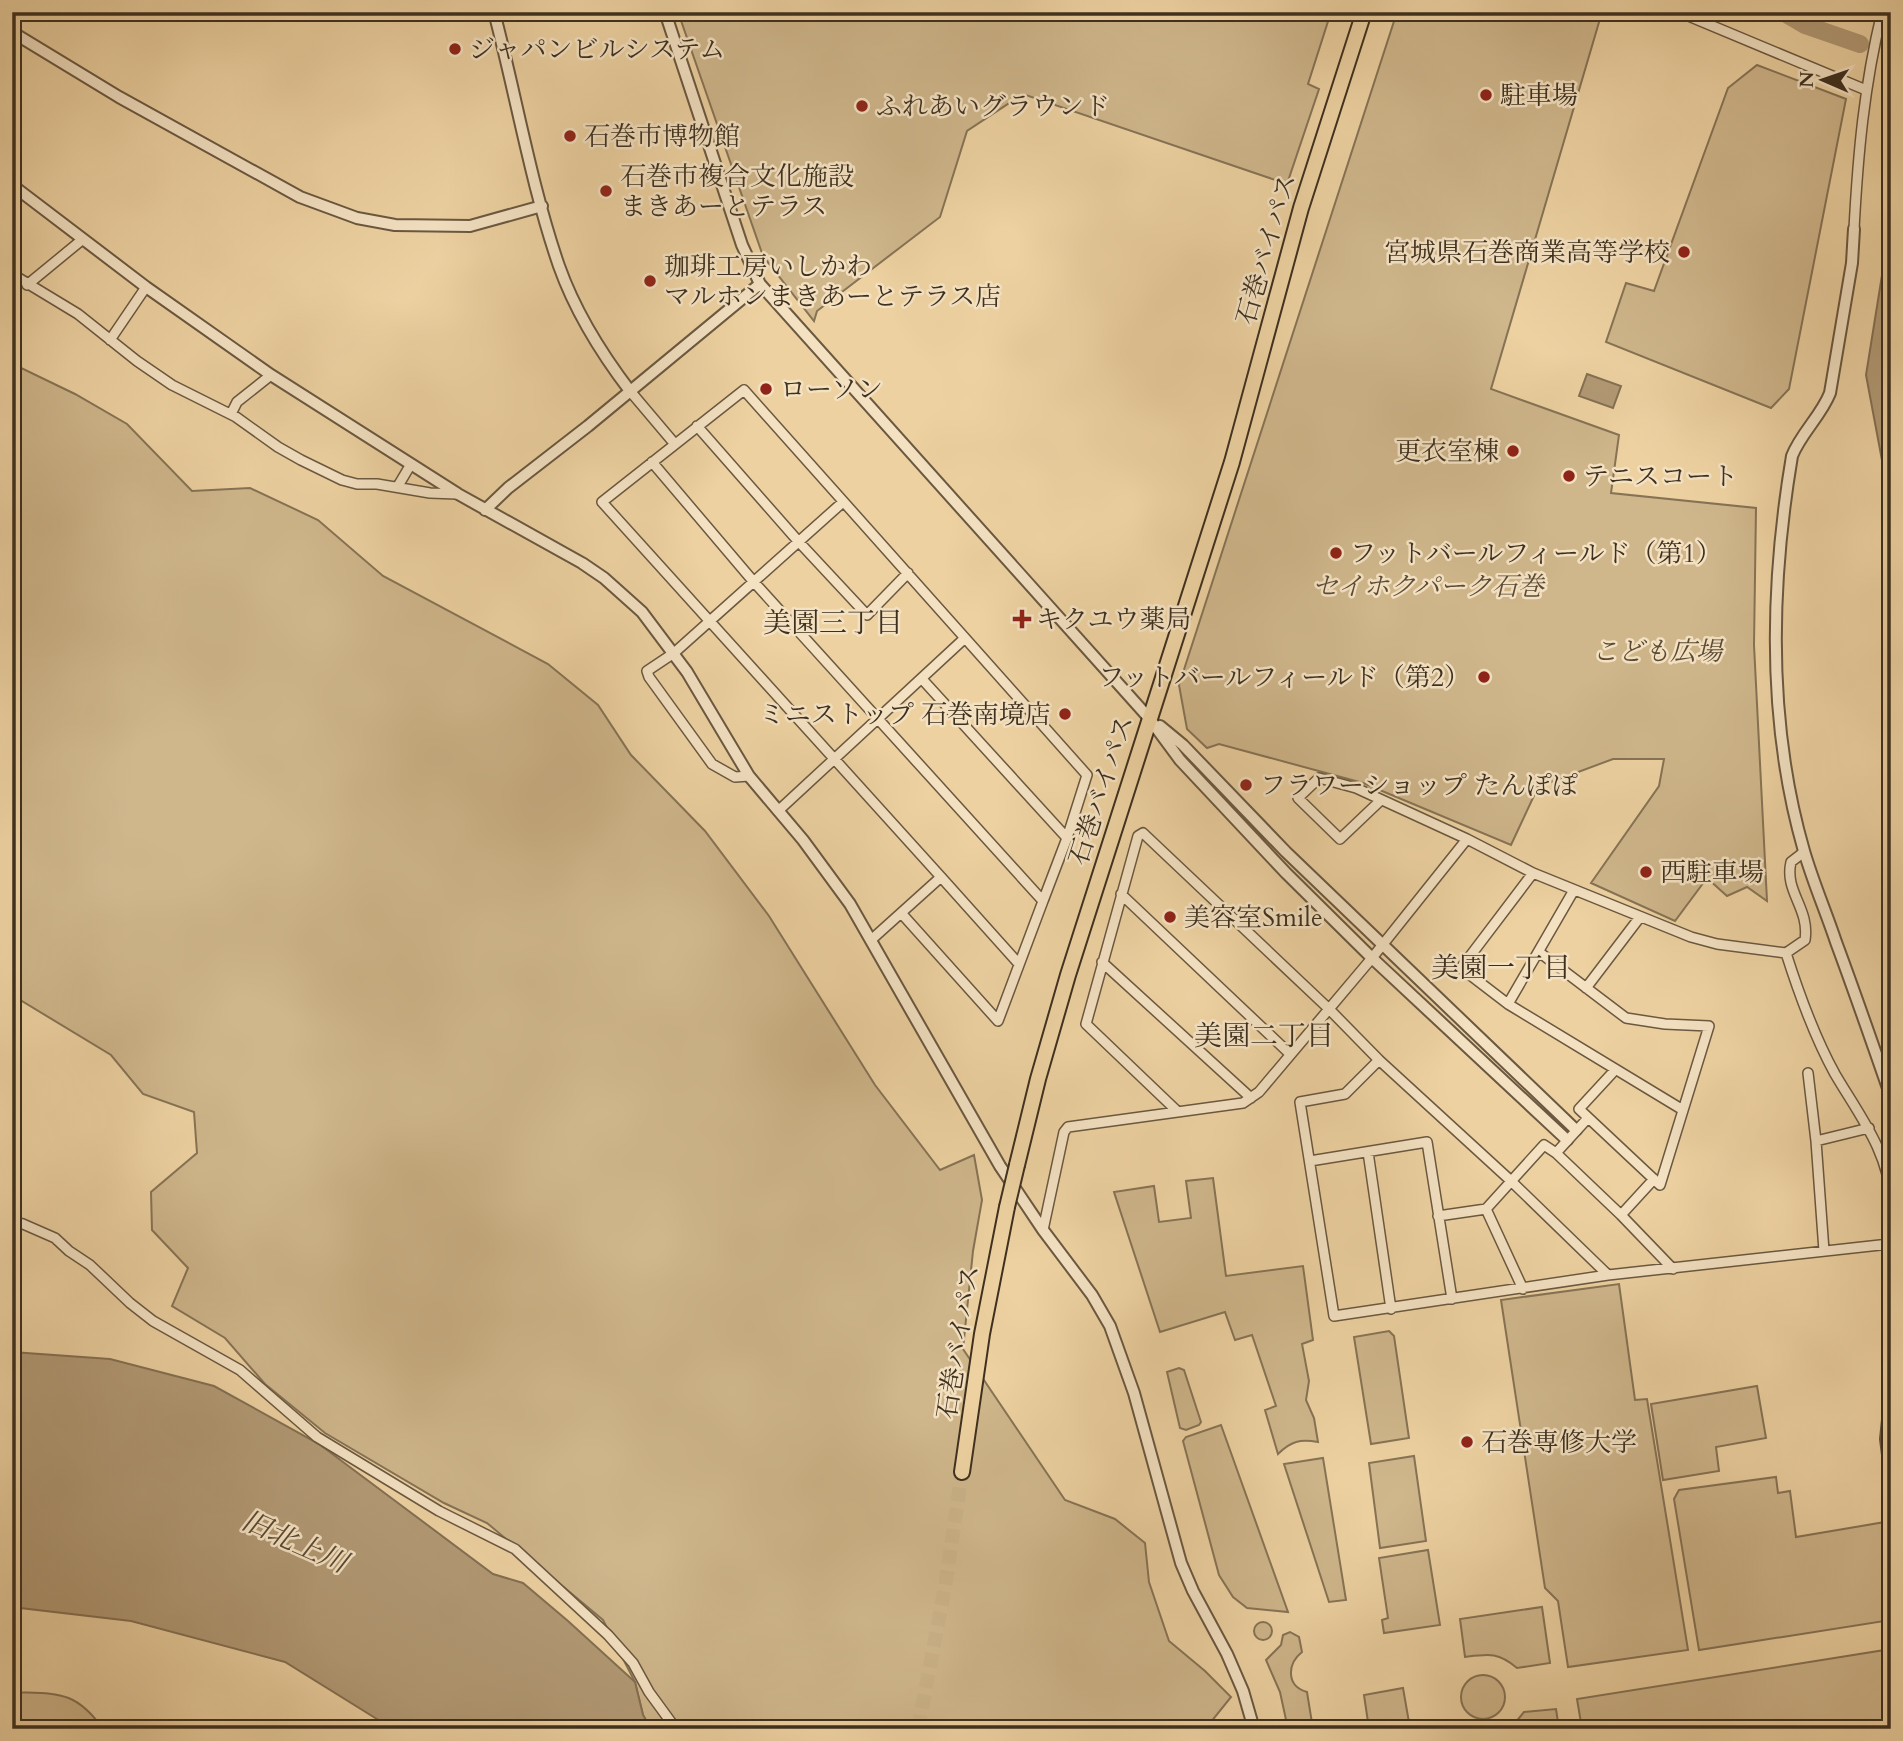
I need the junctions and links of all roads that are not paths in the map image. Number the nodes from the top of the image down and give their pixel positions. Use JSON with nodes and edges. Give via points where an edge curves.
{"nodes":[{"id":1,"x":494,"y":12,"type":"edge"},
{"id":2,"x":665,"y":12,"type":"edge"},
{"id":3,"x":1364,"y":12,"type":"edge"},
{"id":4,"x":1679,"y":12,"type":"edge"},
{"id":5,"x":1882,"y":12,"type":"edge"},
{"id":6,"x":12,"y":32,"type":"edge"},
{"id":7,"x":1866,"y":90,"type":"junction"},
{"id":8,"x":12,"y":185,"type":"edge"},
{"id":9,"x":542,"y":206,"type":"junction"},
{"id":10,"x":1854,"y":229,"type":"joint"},
{"id":11,"x":83,"y":239,"type":"junction"},
{"id":12,"x":12,"y":274,"type":"edge"},
{"id":13,"x":760,"y":284,"type":"junction"},
{"id":14,"x":27,"y":285,"type":"junction"},
{"id":15,"x":146,"y":287,"type":"junction"},
{"id":16,"x":110,"y":340,"type":"junction"},
{"id":17,"x":271,"y":375,"type":"junction"},
{"id":18,"x":630,"y":391,"type":"junction"},
{"id":19,"x":230,"y":414,"type":"junction"},
{"id":20,"x":697,"y":426,"type":"junction"},
{"id":21,"x":674,"y":443,"type":"junction"},
{"id":22,"x":652,"y":462,"type":"junction"},
{"id":23,"x":411,"y":464,"type":"junction"},
{"id":24,"x":398,"y":486,"type":"junction"},
{"id":25,"x":458,"y":494,"type":"junction"},
{"id":26,"x":843,"y":502,"type":"junction"},
{"id":27,"x":485,"y":510,"type":"junction"},
{"id":28,"x":798,"y":541,"type":"junction"},
{"id":29,"x":908,"y":573,"type":"junction"},
{"id":30,"x":753,"y":581,"type":"junction"},
{"id":31,"x":709,"y":620,"type":"junction"},
{"id":32,"x":965,"y":638,"type":"junction"},
{"id":33,"x":674,"y":653,"type":"junction"},
{"id":34,"x":922,"y":679,"type":"junction"},
{"id":35,"x":877,"y":718,"type":"junction"},
{"id":36,"x":1149,"y":718,"type":"junction"},
{"id":37,"x":833,"y":758,"type":"junction"},
{"id":38,"x":749,"y":776,"type":"junction"},
{"id":39,"x":1381,"y":800,"type":"junction"},
{"id":40,"x":778,"y":811,"type":"junction"},
{"id":41,"x":1067,"y":838,"type":"junction"},
{"id":42,"x":1467,"y":839,"type":"junction"},
{"id":43,"x":1804,"y":852,"type":"junction"},
{"id":44,"x":1533,"y":873,"type":"junction"},
{"id":45,"x":941,"y":877,"type":"junction"},
{"id":46,"x":1574,"y":890,"type":"junction"},
{"id":47,"x":1121,"y":894,"type":"junction"},
{"id":48,"x":1043,"y":901,"type":"junction"},
{"id":49,"x":902,"y":914,"type":"junction"},
{"id":50,"x":1640,"y":917,"type":"junction"},
{"id":51,"x":871,"y":940,"type":"junction"},
{"id":52,"x":1383,"y":944,"type":"junction"},
{"id":53,"x":1539,"y":952,"type":"junction"},
{"id":54,"x":1786,"y":953,"type":"junction"},
{"id":55,"x":1372,"y":958,"type":"junction"},
{"id":56,"x":1102,"y":962,"type":"junction"},
{"id":57,"x":1019,"y":964,"type":"junction"},
{"id":58,"x":1586,"y":988,"type":"junction"},
{"id":59,"x":1508,"y":1003,"type":"junction"},
{"id":60,"x":1328,"y":1008,"type":"junction"},
{"id":61,"x":1290,"y":1054,"type":"junction"},
{"id":62,"x":1379,"y":1060,"type":"junction"},
{"id":63,"x":1615,"y":1070,"type":"junction"},
{"id":64,"x":1808,"y":1073,"type":"dead end"},
{"id":65,"x":1891,"y":1097,"type":"edge"},
{"id":66,"x":1251,"y":1098,"type":"junction"},
{"id":67,"x":1683,"y":1110,"type":"junction"},
{"id":68,"x":1177,"y":1111,"type":"junction"},
{"id":69,"x":1588,"y":1118,"type":"junction"},
{"id":70,"x":1869,"y":1128,"type":"junction"},
{"id":71,"x":1577,"y":1130,"type":"junction"},
{"id":72,"x":1567,"y":1140,"type":"junction"},
{"id":73,"x":1816,"y":1141,"type":"junction"},
{"id":74,"x":1368,"y":1152,"type":"junction"},
{"id":75,"x":1556,"y":1153,"type":"junction"},
{"id":76,"x":1310,"y":1161,"type":"junction"},
{"id":77,"x":1654,"y":1179,"type":"junction"},
{"id":78,"x":1510,"y":1180,"type":"junction"},
{"id":79,"x":1891,"y":1202,"type":"edge"},
{"id":80,"x":1486,"y":1209,"type":"junction"},
{"id":81,"x":1621,"y":1215,"type":"junction"},
{"id":82,"x":1438,"y":1216,"type":"junction"},
{"id":83,"x":12,"y":1222,"type":"edge"},
{"id":84,"x":1043,"y":1230,"type":"junction"},
{"id":85,"x":1889,"y":1244,"type":"junction"},
{"id":86,"x":1824,"y":1251,"type":"junction"},
{"id":87,"x":1673,"y":1269,"type":"junction"},
{"id":88,"x":1608,"y":1275,"type":"junction"},
{"id":89,"x":1523,"y":1289,"type":"junction"},
{"id":90,"x":1891,"y":1294,"type":"edge"},
{"id":91,"x":1452,"y":1299,"type":"junction"},
{"id":92,"x":1391,"y":1309,"type":"junction"},
{"id":93,"x":1891,"y":1391,"type":"edge"},
{"id":94,"x":961,"y":1472,"type":"tunnel mouth"},
{"id":95,"x":1891,"y":1478,"type":"edge"},
{"id":96,"x":676,"y":1729,"type":"edge"},
{"id":97,"x":1254,"y":1729,"type":"edge"}],
"edges":[{"from":1,"to":9,"type":"street"},
{"from":2,"to":13,"type":"street","via":[[742,245]]},
{"from":3,"to":36,"type":"highway","name":"石巻バイパス","via":[[1301,208],[1233,462]]},
{"from":4,"to":7,"type":"street"},
{"from":5,"to":7,"type":"street"},
{"from":6,"to":9,"type":"street","via":[[300,197],[344,214],[395,225],[470,226]]},
{"from":7,"to":10,"type":"street"},
{"from":8,"to":11,"type":"street"},
{"from":9,"to":18,"type":"street","via":[[574,299],[607,362]]},
{"from":10,"to":43,"type":"street","via":[[1830,393],[1792,456],[1779,547],[1775,644],[1779,720]]},
{"from":11,"to":14,"type":"street"},
{"from":11,"to":15,"type":"street"},
{"from":12,"to":14,"type":"street"},
{"from":13,"to":18,"type":"street"},
{"from":13,"to":36,"type":"street"},
{"from":14,"to":16,"type":"street","via":[[78,314]]},
{"from":15,"to":16,"type":"street"},
{"from":15,"to":17,"type":"street"},
{"from":16,"to":19,"type":"street","via":[[172,385]]},
{"from":17,"to":19,"type":"street","via":[[237,402]]},
{"from":17,"to":23,"type":"street"},
{"from":18,"to":21,"type":"street"},
{"from":18,"to":27,"type":"street"},
{"from":19,"to":24,"type":"street","via":[[278,447],[342,481]]},
{"from":20,"to":21,"type":"street"},
{"from":20,"to":26,"type":"street","via":[[744,390]]},
{"from":20,"to":28,"type":"street"},
{"from":21,"to":22,"type":"street"},
{"from":22,"to":30,"type":"street"},
{"from":22,"to":31,"type":"street","via":[[602,502]]},
{"from":23,"to":24,"type":"street"},
{"from":23,"to":25,"type":"street"},
{"from":24,"to":25,"type":"street"},
{"from":25,"to":27,"type":"street"},
{"from":26,"to":28,"type":"street"},
{"from":26,"to":29,"type":"street"},
{"from":27,"to":33,"type":"street","via":[[604,578],[642,612]]},
{"from":28,"to":29,"type":"street","via":[[867,615]]},
{"from":28,"to":30,"type":"street"},
{"from":29,"to":32,"type":"street"},
{"from":30,"to":31,"type":"street"},
{"from":30,"to":35,"type":"street"},
{"from":31,"to":33,"type":"street"},
{"from":31,"to":37,"type":"street"},
{"from":32,"to":34,"type":"street"},
{"from":32,"to":41,"type":"street","via":[[1087,775]]},
{"from":33,"to":38,"type":"street"},
{"from":33,"to":38,"type":"street","via":[[647,671],[649,677],[712,764],[735,777]]},
{"from":34,"to":35,"type":"street"},
{"from":34,"to":41,"type":"street"},
{"from":35,"to":37,"type":"street"},
{"from":35,"to":48,"type":"street"},
{"from":36,"to":52,"type":"street","via":[[1183,745]]},
{"from":36,"to":55,"type":"street","via":[[1188,770]]},
{"from":36,"to":94,"type":"highway","name":"石巻バイパス","bridge":true,"via":[[1064,988],[1017,1165],[982,1334]]},
{"from":37,"to":40,"type":"street"},
{"from":37,"to":45,"type":"street"},
{"from":38,"to":40,"type":"street"},
{"from":39,"to":39,"type":"street","via":[[1340,839],[1298,798],[1319,778]]},
{"from":39,"to":42,"type":"street"},
{"from":40,"to":51,"type":"street","via":[[827,872]]},
{"from":41,"to":48,"type":"street"},
{"from":42,"to":44,"type":"street"},
{"from":42,"to":52,"type":"street"},
{"from":43,"to":54,"type":"street","via":[[1791,862],[1788,873],[1806,922],[1805,940]]},
{"from":43,"to":65,"type":"street"},
{"from":44,"to":46,"type":"street"},
{"from":44,"to":59,"type":"street","via":[[1461,968]]},
{"from":45,"to":49,"type":"street"},
{"from":45,"to":57,"type":"street"},
{"from":46,"to":50,"type":"street"},
{"from":46,"to":53,"type":"street"},
{"from":47,"to":56,"type":"street"},
{"from":47,"to":60,"type":"street","via":[[1138,836],[1143,833]]},
{"from":47,"to":61,"type":"street"},
{"from":48,"to":57,"type":"street"},
{"from":49,"to":51,"type":"street"},
{"from":49,"to":57,"type":"street","via":[[998,1021]]},
{"from":50,"to":54,"type":"street","via":[[1692,937]]},
{"from":50,"to":58,"type":"street"},
{"from":51,"to":84,"type":"street","via":[[1000,1166]]},
{"from":52,"to":55,"type":"street"},
{"from":52,"to":71,"type":"street"},
{"from":53,"to":58,"type":"street"},
{"from":53,"to":59,"type":"street"},
{"from":54,"to":70,"type":"street","via":[[1834,1072]]},
{"from":55,"to":60,"type":"street"},
{"from":55,"to":72,"type":"street"},
{"from":56,"to":66,"type":"street"},
{"from":56,"to":68,"type":"street","via":[[1086,1024]]},
{"from":58,"to":67,"type":"street","via":[[1626,1018],[1709,1026]]},
{"from":59,"to":63,"type":"street"},
{"from":60,"to":61,"type":"street"},
{"from":60,"to":62,"type":"street"},
{"from":61,"to":66,"type":"street"},
{"from":62,"to":76,"type":"street","via":[[1345,1094],[1300,1102]]},
{"from":62,"to":78,"type":"street"},
{"from":63,"to":67,"type":"street"},
{"from":63,"to":69,"type":"street","via":[[1579,1110]]},
{"from":64,"to":73,"type":"street"},
{"from":66,"to":68,"type":"street"},
{"from":67,"to":77,"type":"street","via":[[1660,1185]]},
{"from":68,"to":84,"type":"street","via":[[1068,1127]]},
{"from":69,"to":71,"type":"street"},
{"from":69,"to":77,"type":"street"},
{"from":70,"to":73,"type":"street"},
{"from":70,"to":79,"type":"street","via":[[1884,1161]]},
{"from":71,"to":72,"type":"street"},
{"from":72,"to":75,"type":"street"},
{"from":73,"to":86,"type":"street"},
{"from":74,"to":76,"type":"street"},
{"from":74,"to":82,"type":"street","via":[[1427,1142]]},
{"from":74,"to":92,"type":"street"},
{"from":75,"to":78,"type":"street","via":[[1544,1145]]},
{"from":75,"to":81,"type":"street"},
{"from":76,"to":92,"type":"street","via":[[1334,1316]]},
{"from":77,"to":81,"type":"street"},
{"from":78,"to":80,"type":"street"},
{"from":78,"to":88,"type":"street"},
{"from":79,"to":85,"type":"street"},
{"from":80,"to":82,"type":"street"},
{"from":80,"to":89,"type":"street"},
{"from":81,"to":87,"type":"street"},
{"from":82,"to":91,"type":"street"},
{"from":83,"to":96,"type":"street","via":[[55,1238],[153,1321],[255,1381],[317,1437],[439,1511],[515,1549],[634,1663]]},
{"from":84,"to":97,"type":"street","via":[[1110,1325],[1181,1563],[1227,1654]]},
{"from":85,"to":86,"type":"street"},
{"from":85,"to":90,"type":"street"},
{"from":86,"to":87,"type":"street"},
{"from":87,"to":88,"type":"street"},
{"from":88,"to":89,"type":"street"},
{"from":89,"to":91,"type":"street"},
{"from":91,"to":92,"type":"street"},
{"from":93,"to":95,"type":"street","via":[[1886,1439]]}]}
